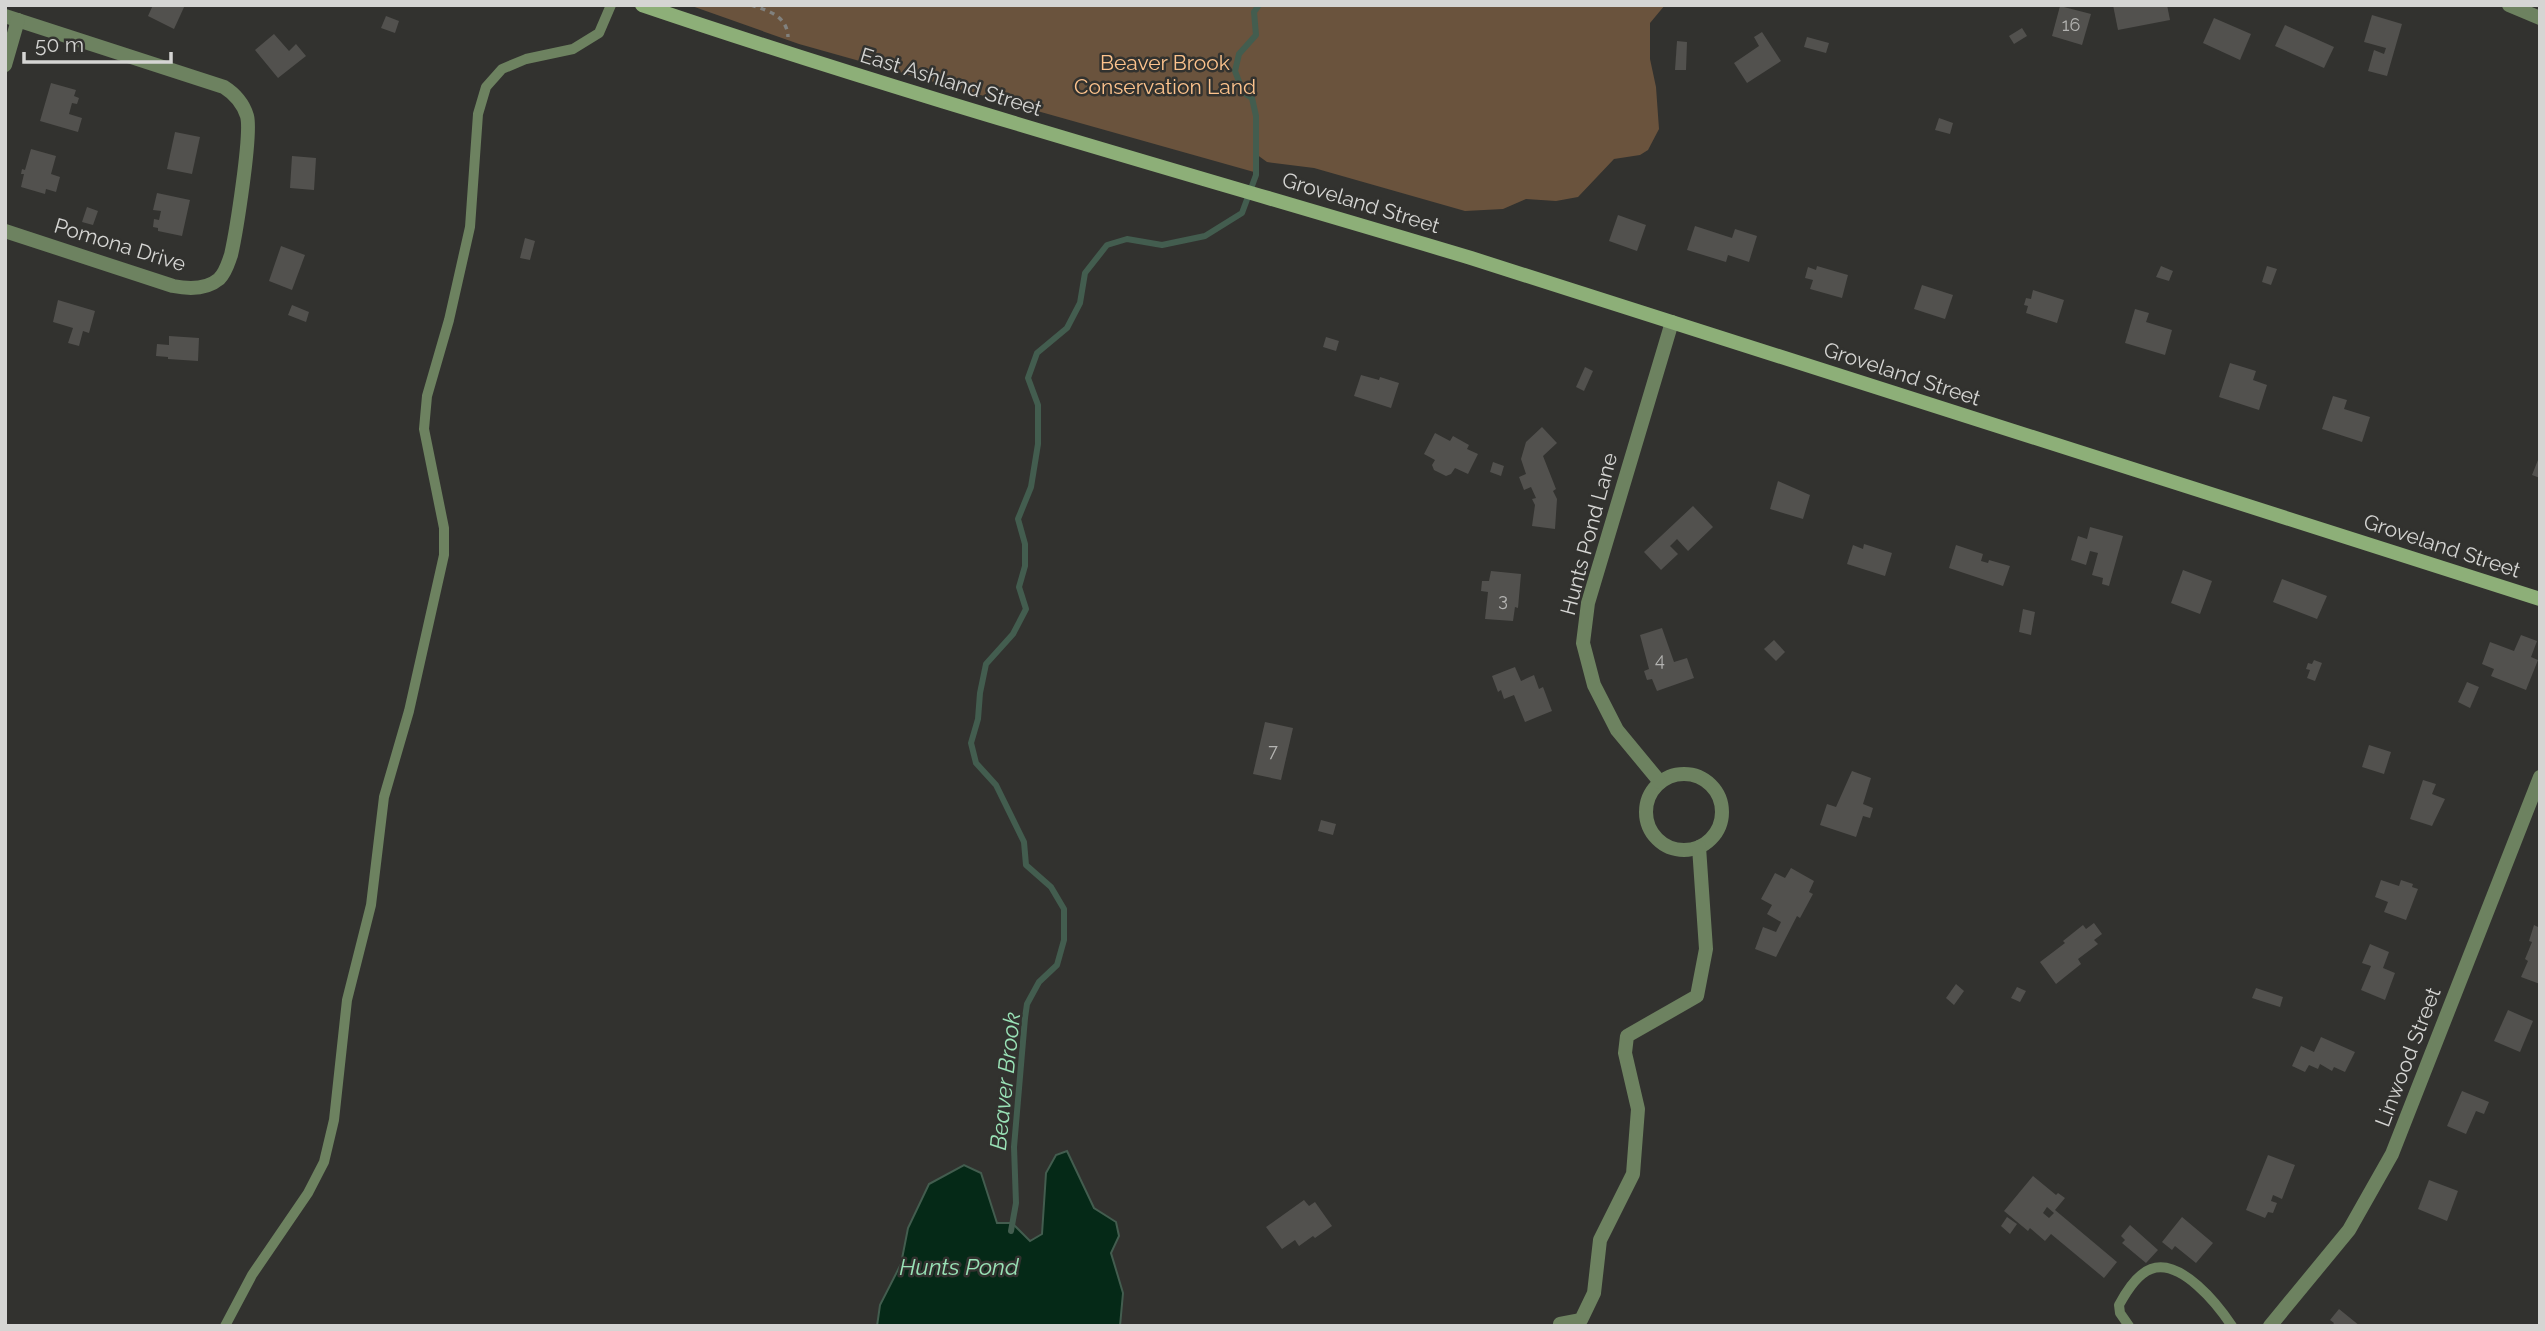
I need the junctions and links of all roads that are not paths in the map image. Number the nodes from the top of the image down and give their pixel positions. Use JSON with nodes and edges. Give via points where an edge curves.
{"nodes":[{"id":1,"x":611,"y":5,"type":"edge"},
{"id":2,"x":642,"y":5,"type":"edge"},
{"id":3,"x":2509,"y":5,"type":"edge"},
{"id":4,"x":11,"y":18,"type":"edge"},
{"id":5,"x":2540,"y":18,"type":"edge"},
{"id":6,"x":5,"y":65,"type":"edge"},
{"id":7,"x":1244,"y":190,"type":"joint"},
{"id":8,"x":5,"y":231,"type":"edge"},
{"id":9,"x":1672,"y":322,"type":"junction"},
{"id":10,"x":2540,"y":599,"type":"edge"},
{"id":11,"x":2540,"y":778,"type":"edge"},
{"id":12,"x":1660,"y":782,"type":"junction"},
{"id":13,"x":1699,"y":847,"type":"junction"},
{"id":14,"x":1560,"y":1324,"type":"edge"},
{"id":15,"x":225,"y":1326,"type":"edge"},
{"id":16,"x":2129,"y":1326,"type":"edge"},
{"id":17,"x":2232,"y":1326,"type":"edge"},
{"id":18,"x":2270,"y":1326,"type":"edge"}],
"edges":[{"from":1,"to":15,"type":"lane","via":[[599,33],[573,49],[502,69],[486,87],[478,114],[470,227],[424,429],[444,528],[444,555],[409,711],[384,797],[370,905],[347,1000],[334,1120],[324,1162],[308,1193],[252,1275]]},
{"from":2,"to":7,"type":"main road","name":"East Ashland Street","via":[[789,55]]},
{"from":3,"to":5,"type":"street"},
{"from":4,"to":6,"type":"street","name":"Pomona Drive"},
{"from":4,"to":8,"type":"street","name":"Pomona Drive","via":[[224,87],[242,104],[248,138],[232,251],[225,272],[208,285],[173,286]]},
{"from":7,"to":9,"type":"main road","name":"Groveland Street"},
{"from":9,"to":10,"type":"main road","name":"Groveland Street"},
{"from":9,"to":12,"type":"street","name":"Hunts Pond Lane","via":[[1588,603],[1583,643],[1594,685],[1617,730]]},
{"from":11,"to":18,"type":"street","name":"Linwood Street","via":[[2392,1154],[2349,1230]]},
{"from":12,"to":13,"type":"street","via":[[1647,802],[1649,826],[1664,844]]},
{"from":12,"to":13,"type":"street","via":[[1669,776],[1692,774],[1713,786],[1719,796],[1722,820],[1709,841]]},
{"from":13,"to":14,"type":"street","via":[[1706,949],[1697,996],[1627,1036],[1625,1053],[1638,1109],[1633,1174],[1600,1240],[1594,1293],[1581,1320]]},
{"from":16,"to":17,"type":"lane","via":[[2119,1305],[2136,1280],[2160,1266],[2201,1288]]}]}
